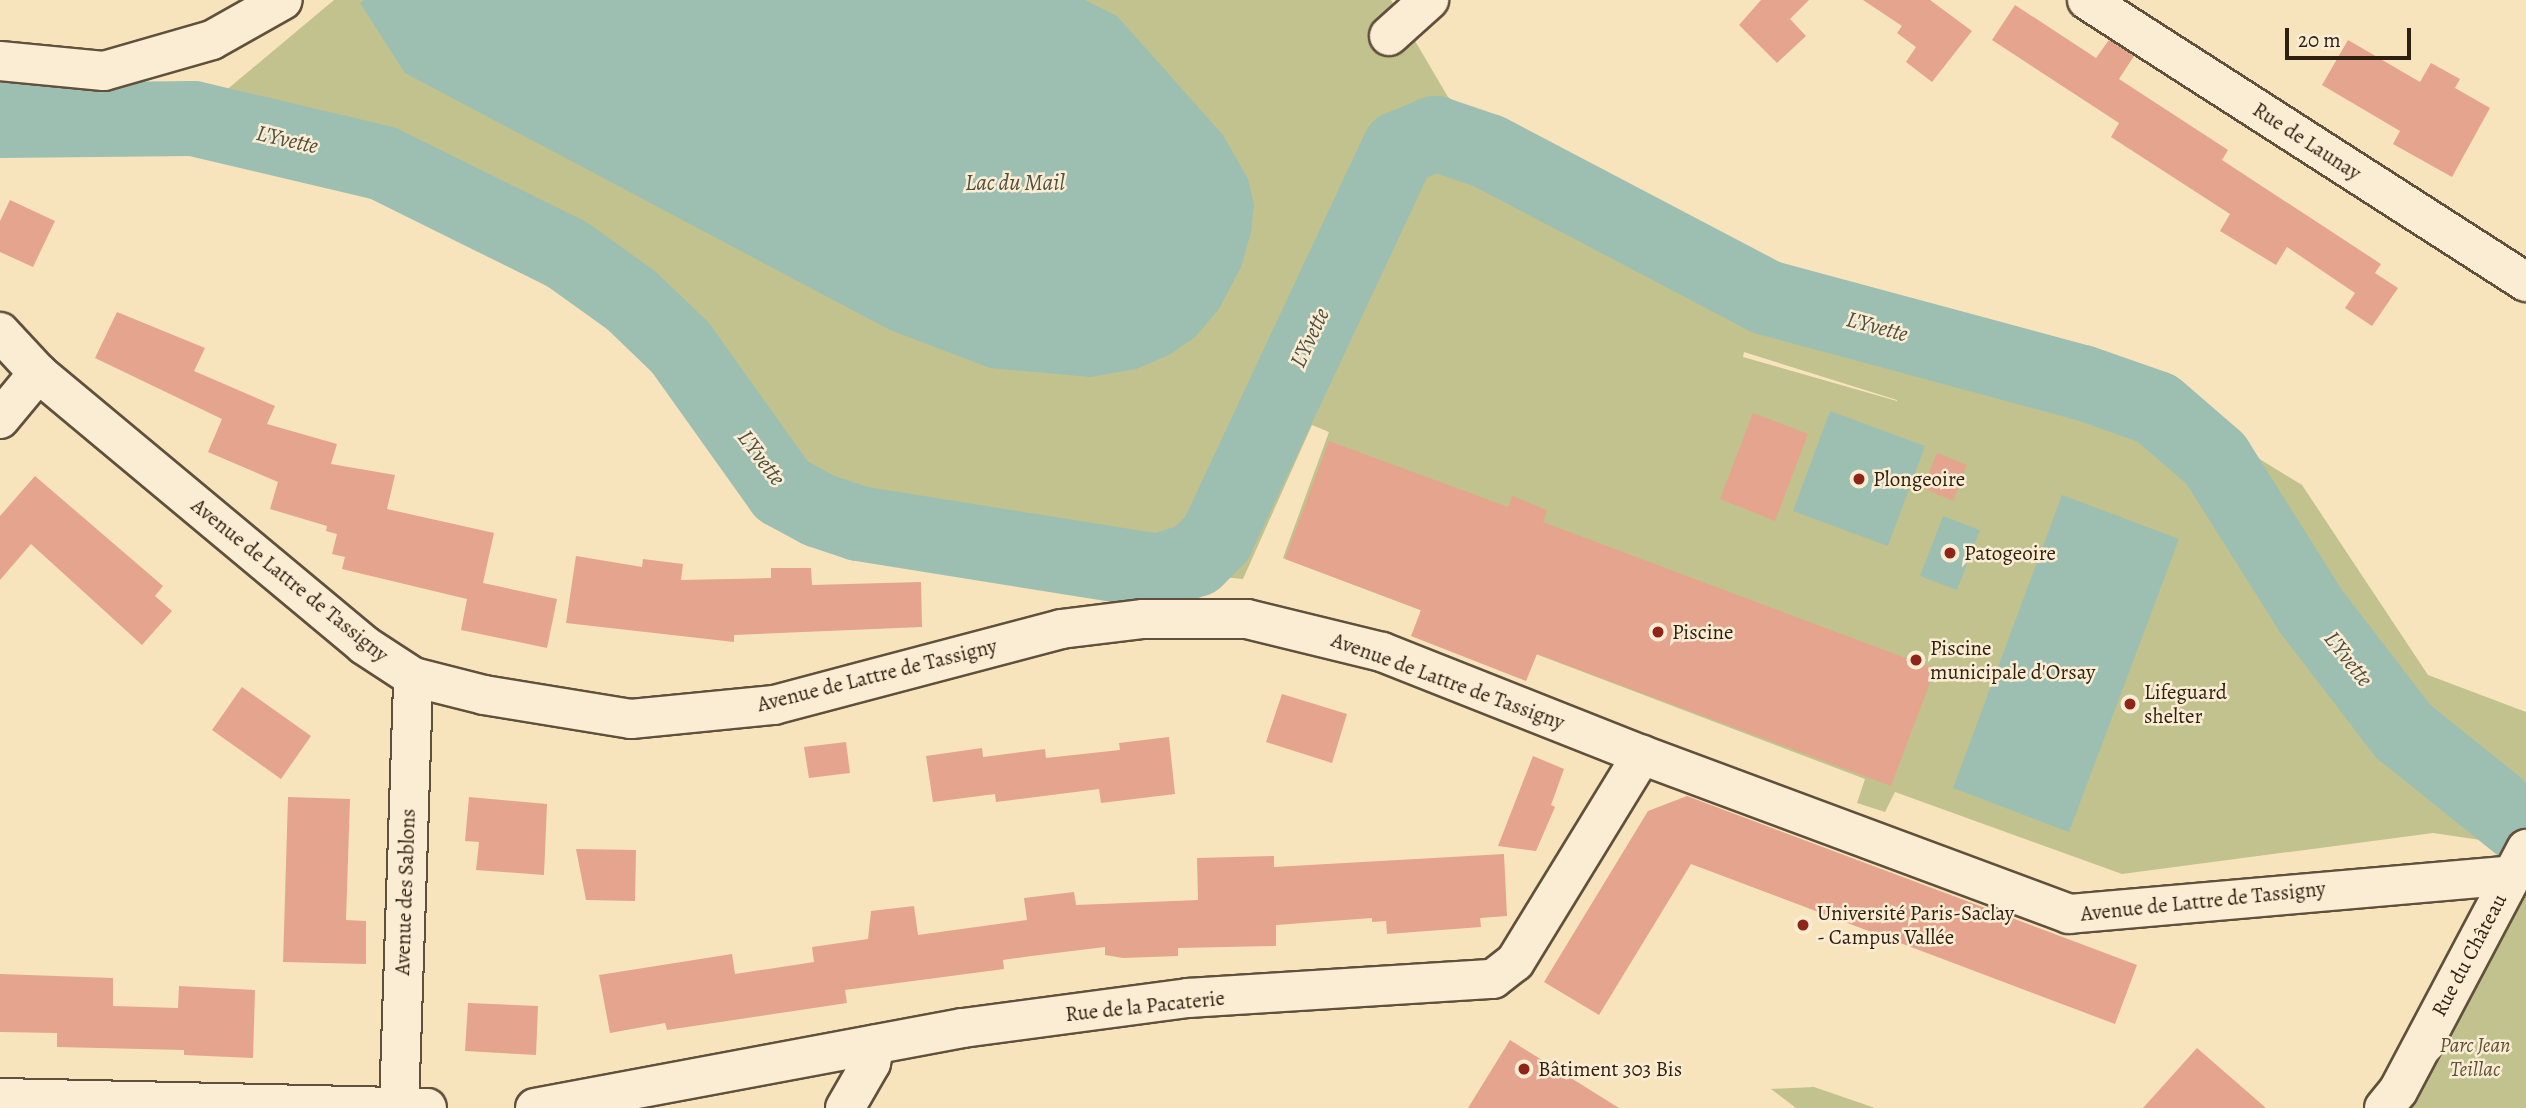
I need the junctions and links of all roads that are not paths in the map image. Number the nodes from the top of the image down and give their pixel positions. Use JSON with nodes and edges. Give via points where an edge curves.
{"nodes":[{"id":1,"x":283,"y":0,"type":"edge"},
{"id":2,"x":1429,"y":0,"type":"edge"},
{"id":3,"x":2087,"y":0,"type":"edge"},
{"id":4,"x":1389,"y":36,"type":"dead end"},
{"id":5,"x":0,"y":61,"type":"edge"},
{"id":6,"x":2526,"y":282,"type":"edge"},
{"id":7,"x":0,"y":332,"type":"edge"},
{"id":8,"x":38,"y":373,"type":"junction"},
{"id":9,"x":0,"y":419,"type":"edge"},
{"id":10,"x":413,"y":677,"type":"junction"},
{"id":11,"x":1642,"y":755,"type":"junction"},
{"id":12,"x":2519,"y":862,"type":"edge"},
{"id":13,"x":875,"y":1044,"type":"junction"},
{"id":14,"x":0,"y":1098,"type":"edge"},
{"id":15,"x":396,"y":1107,"type":"edge"},
{"id":16,"x":535,"y":1108,"type":"edge"},
{"id":17,"x":845,"y":1108,"type":"edge"},
{"id":18,"x":2384,"y":1108,"type":"edge"}],
"edges":[{"from":1,"to":5,"type":"street","via":[[212,40],[104,71]]},
{"from":2,"to":4,"type":"street"},
{"from":3,"to":6,"type":"street","name":"Rue de Launay"},
{"from":7,"to":8,"type":"street","name":"Avenue de Lattre de Tassigny"},
{"from":8,"to":9,"type":"street"},
{"from":8,"to":10,"type":"street","name":"Avenue de Lattre de Tassigny","via":[[333,620]]},
{"from":10,"to":11,"type":"street","name":"Avenue de Lattre de Tassigny","via":[[484,695],[631,719],[774,705],[1061,629],[1143,618],[1247,620],[1382,652]]},
{"from":10,"to":15,"type":"street","name":"Avenue des Sablons"},
{"from":11,"to":12,"type":"street","name":"Avenue de Lattre de Tassigny","via":[[2069,914],[2348,887],[2443,884]]},
{"from":11,"to":13,"type":"street","name":"Rue de la Pacaterie","via":[[1515,962],[1493,979],[1188,998]]},
{"from":12,"to":18,"type":"street","name":"Rue du Château","via":[[2398,1091]]},
{"from":13,"to":16,"type":"street","name":"Rue de la Pacaterie"},
{"from":13,"to":17,"type":"street","via":[[871,1063]]},
{"from":14,"to":15,"type":"street"}]}
